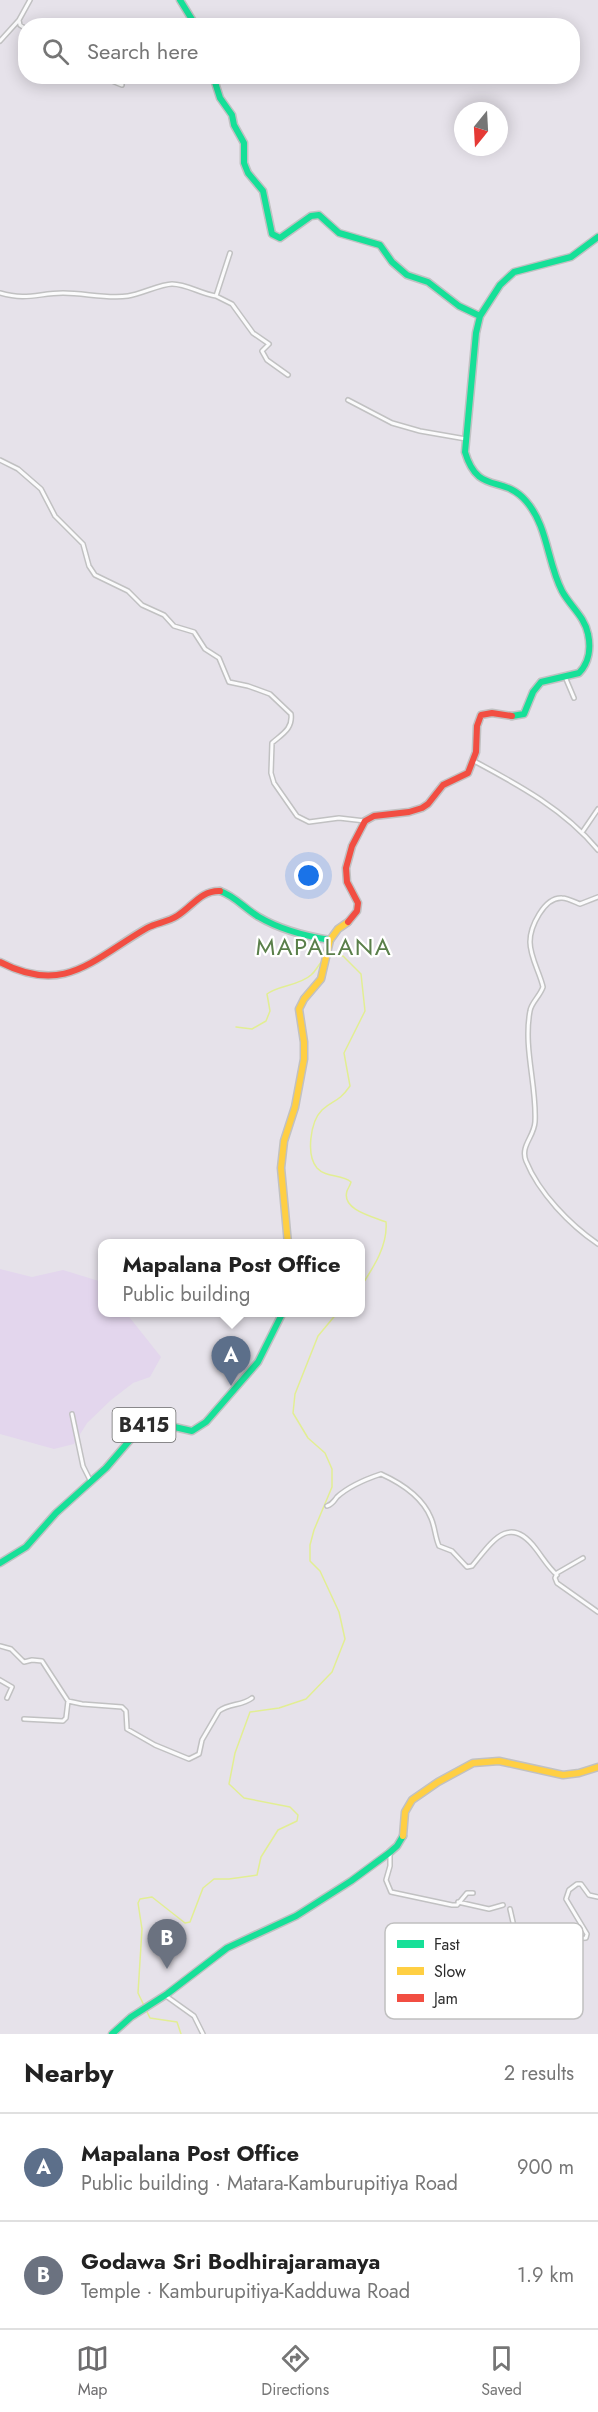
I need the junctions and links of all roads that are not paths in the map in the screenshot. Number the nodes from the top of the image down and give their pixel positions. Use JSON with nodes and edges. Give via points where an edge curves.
{"nodes":[{"id":1,"x":30,"y":0,"type":"edge"},
{"id":2,"x":180,"y":0,"type":"edge"},
{"id":3,"x":20,"y":18,"type":"edge"},
{"id":4,"x":191,"y":18,"type":"edge"},
{"id":5,"x":18,"y":21,"type":"edge"},
{"id":6,"x":0,"y":41,"type":"edge"},
{"id":7,"x":216,"y":84,"type":"edge"},
{"id":8,"x":598,"y":237,"type":"edge"},
{"id":9,"x":230,"y":253,"type":"dead end"},
{"id":10,"x":0,"y":293,"type":"edge"},
{"id":11,"x":216,"y":296,"type":"junction"},
{"id":12,"x":480,"y":316,"type":"junction"},
{"id":13,"x":288,"y":375,"type":"dead end"},
{"id":14,"x":348,"y":400,"type":"dead end"},
{"id":15,"x":466,"y":439,"type":"junction"},
{"id":16,"x":0,"y":460,"type":"edge"},
{"id":17,"x":566,"y":678,"type":"junction"},
{"id":18,"x":574,"y":698,"type":"dead end"},
{"id":19,"x":474,"y":761,"type":"junction"},
{"id":20,"x":598,"y":809,"type":"edge"},
{"id":21,"x":364,"y":821,"type":"junction"},
{"id":22,"x":583,"y":831,"type":"junction"},
{"id":23,"x":598,"y":849,"type":"edge"},
{"id":24,"x":598,"y":897,"type":"edge"},
{"id":25,"x":330,"y":940,"type":"junction"},
{"id":26,"x":0,"y":962,"type":"edge"},
{"id":27,"x":288,"y":1239,"type":"edge"},
{"id":28,"x":598,"y":1244,"type":"edge"},
{"id":29,"x":280,"y":1317,"type":"edge"},
{"id":30,"x":72,"y":1414,"type":"dead end"},
{"id":31,"x":91,"y":1482,"type":"junction"},
{"id":32,"x":327,"y":1506,"type":"dead end"},
{"id":33,"x":583,"y":1558,"type":"dead end"},
{"id":34,"x":0,"y":1563,"type":"edge"},
{"id":35,"x":556,"y":1575,"type":"junction"},
{"id":36,"x":598,"y":1612,"type":"edge"},
{"id":37,"x":0,"y":1646,"type":"edge"},
{"id":38,"x":0,"y":1680,"type":"edge"},
{"id":39,"x":7,"y":1698,"type":"dead end"},
{"id":40,"x":252,"y":1698,"type":"dead end"},
{"id":41,"x":68,"y":1701,"type":"junction"},
{"id":42,"x":24,"y":1719,"type":"dead end"},
{"id":43,"x":598,"y":1767,"type":"edge"},
{"id":44,"x":390,"y":1852,"type":"junction"},
{"id":45,"x":473,"y":1893,"type":"dead end"},
{"id":46,"x":598,"y":1897,"type":"edge"},
{"id":47,"x":458,"y":1902,"type":"junction"},
{"id":48,"x":503,"y":1905,"type":"dead end"},
{"id":49,"x":510,"y":1909,"type":"dead end"},
{"id":50,"x":513,"y":1923,"type":"edge"},
{"id":51,"x":580,"y":1923,"type":"edge"},
{"id":52,"x":583,"y":1927,"type":"edge"},
{"id":53,"x":583,"y":1939,"type":"edge"},
{"id":54,"x":165,"y":1996,"type":"junction"},
{"id":55,"x":112,"y":2034,"type":"edge"},
{"id":56,"x":203,"y":2034,"type":"edge"}],
"edges":[{"from":1,"to":3,"type":"street"},
{"from":2,"to":4,"type":"main road"},
{"from":5,"to":6,"type":"street"},
{"from":7,"to":12,"type":"main road","via":[[244,143],[248,173],[263,191],[272,234],[280,238],[311,216],[319,216],[339,233],[380,245],[407,275],[428,282],[459,306]]},
{"from":8,"to":12,"type":"main road","via":[[572,257],[514,272],[500,285]]},
{"from":9,"to":11,"type":"street"},
{"from":10,"to":11,"type":"street","via":[[14,297],[62,293],[108,297],[172,284]]},
{"from":11,"to":13,"type":"street","via":[[232,304],[253,333],[269,344],[262,351],[267,360]]},
{"from":12,"to":15,"type":"main road"},
{"from":14,"to":15,"type":"street","via":[[392,423]]},
{"from":15,"to":17,"type":"main road","via":[[466,458],[474,474],[523,496],[534,509],[562,591],[586,627],[590,642],[587,663],[576,675]]},
{"from":16,"to":21,"type":"street","via":[[18,469],[41,489],[55,516],[83,544],[88,566],[95,575],[128,591],[174,626],[194,632],[205,649],[219,658],[229,682],[270,694],[291,714],[285,734],[272,743],[271,773],[284,801],[297,816],[309,822],[339,818]]},
{"from":17,"to":18,"type":"street"},
{"from":17,"to":19,"type":"main road","via":[[542,681],[520,717],[491,712],[481,715],[476,725]]},
{"from":19,"to":21,"type":"main road","via":[[468,773],[443,786],[422,808]]},
{"from":19,"to":22,"type":"street","via":[[526,790]]},
{"from":20,"to":22,"type":"street"},
{"from":21,"to":25,"type":"main road","via":[[346,867],[357,911]]},
{"from":22,"to":23,"type":"street"},
{"from":24,"to":28,"type":"street","via":[[580,904],[562,898],[554,900],[543,909],[531,934],[532,953],[543,987],[530,1011],[535,1122],[525,1147],[525,1159],[539,1186],[554,1205]]},
{"from":25,"to":26,"type":"main road","via":[[290,932],[257,916],[231,896],[214,891],[71,973],[42,978]]},
{"from":25,"to":27,"type":"main road","via":[[321,979],[299,1009],[304,1059],[281,1168]]},
{"from":29,"to":31,"type":"main road","number":"B415","via":[[258,1362],[206,1422],[192,1431],[158,1423],[142,1426]]},
{"from":30,"to":31,"type":"street","via":[[83,1466]]},
{"from":31,"to":34,"type":"main road","number":"B415","via":[[26,1547]]},
{"from":32,"to":35,"type":"street","via":[[353,1486],[381,1474],[408,1489],[425,1507],[439,1546],[452,1551],[467,1567],[496,1538],[515,1531],[526,1538]]},
{"from":33,"to":35,"type":"street"},
{"from":35,"to":36,"type":"street","via":[[556,1583]]},
{"from":37,"to":41,"type":"street","via":[[11,1649],[24,1662],[42,1661]]},
{"from":38,"to":39,"type":"street","via":[[12,1687]]},
{"from":40,"to":41,"type":"street","via":[[219,1711],[202,1740],[199,1754],[189,1759],[127,1729],[126,1711],[122,1707]]},
{"from":41,"to":42,"type":"street","via":[[63,1720]]},
{"from":43,"to":44,"type":"main road","via":[[562,1774],[504,1762],[473,1763],[414,1798],[406,1812],[405,1836]]},
{"from":44,"to":47,"type":"street","via":[[386,1880],[391,1892],[452,1905]]},
{"from":44,"to":54,"type":"main road","via":[[284,1922],[220,1953]]},
{"from":45,"to":47,"type":"street","via":[[467,1893]]},
{"from":46,"to":51,"type":"street","via":[[581,1884],[569,1890],[566,1899]]},
{"from":47,"to":48,"type":"street","via":[[489,1909]]},
{"from":49,"to":50,"type":"street"},
{"from":52,"to":53,"type":"street","via":[[587,1934]]},
{"from":54,"to":55,"type":"main road"},
{"from":54,"to":56,"type":"street","via":[[194,2016]]}]}
